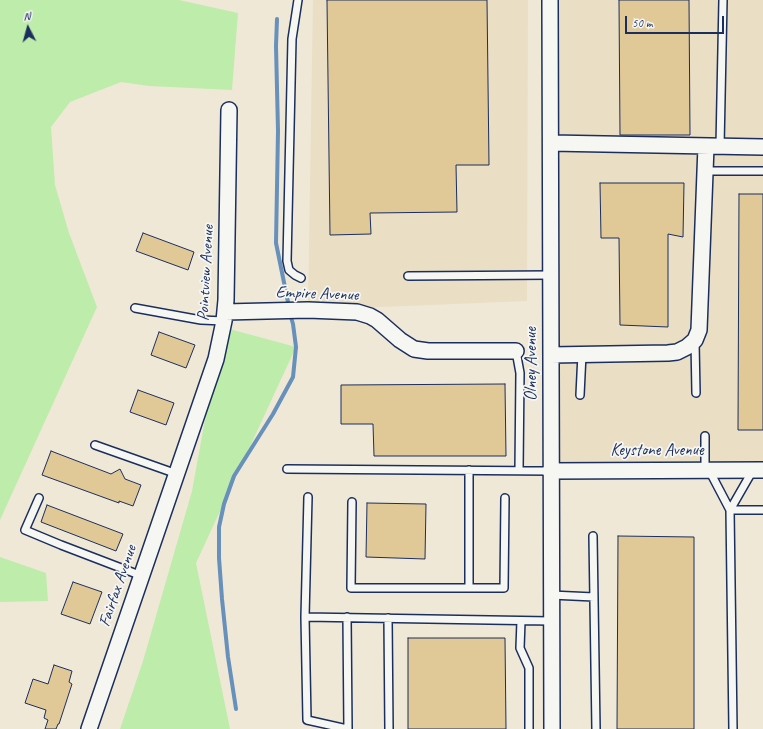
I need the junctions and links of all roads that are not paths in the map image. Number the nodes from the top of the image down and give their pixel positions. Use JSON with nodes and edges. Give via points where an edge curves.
{"nodes":[{"id":1,"x":298,"y":0,"type":"edge"},
{"id":2,"x":550,"y":0,"type":"edge"},
{"id":3,"x":723,"y":0,"type":"edge"},
{"id":4,"x":229,"y":110,"type":"dead end"},
{"id":5,"x":551,"y":143,"type":"junction"},
{"id":6,"x":713,"y":146,"type":"junction"},
{"id":7,"x":763,"y":147,"type":"edge"},
{"id":8,"x":705,"y":171,"type":"junction"},
{"id":9,"x":763,"y":171,"type":"edge"},
{"id":10,"x":551,"y":275,"type":"junction"},
{"id":11,"x":408,"y":276,"type":"dead end"},
{"id":12,"x":302,"y":278,"type":"dead end"},
{"id":13,"x":135,"y":308,"type":"dead end"},
{"id":14,"x":225,"y":316,"type":"junction"},
{"id":15,"x":695,"y":340,"type":"junction"},
{"id":16,"x":516,"y":351,"type":"joint"},
{"id":17,"x":582,"y":354,"type":"junction"},
{"id":18,"x":551,"y":355,"type":"junction"},
{"id":19,"x":696,"y":393,"type":"dead end"},
{"id":20,"x":580,"y":395,"type":"dead end"},
{"id":21,"x":705,"y":436,"type":"dead end"},
{"id":22,"x":96,"y":445,"type":"dead end"},
{"id":23,"x":183,"y":455,"type":"joint"},
{"id":24,"x":287,"y":469,"type":"dead end"},
{"id":25,"x":469,"y":470,"type":"junction"},
{"id":26,"x":519,"y":470,"type":"junction"},
{"id":27,"x":707,"y":470,"type":"junction"},
{"id":28,"x":758,"y":470,"type":"edge"},
{"id":29,"x":550,"y":471,"type":"junction"},
{"id":30,"x":177,"y":474,"type":"junction"},
{"id":31,"x":308,"y":497,"type":"dead end"},
{"id":32,"x":39,"y":498,"type":"dead end"},
{"id":33,"x":505,"y":498,"type":"dead end"},
{"id":34,"x":352,"y":502,"type":"dead end"},
{"id":35,"x":730,"y":510,"type":"junction"},
{"id":36,"x":763,"y":510,"type":"edge"},
{"id":37,"x":594,"y":536,"type":"dead end"},
{"id":38,"x":142,"y":576,"type":"junction"},
{"id":39,"x":469,"y":588,"type":"junction"},
{"id":40,"x":551,"y":595,"type":"junction"},
{"id":41,"x":594,"y":597,"type":"junction"},
{"id":42,"x":305,"y":616,"type":"junction"},
{"id":43,"x":347,"y":617,"type":"junction"},
{"id":44,"x":388,"y":618,"type":"junction"},
{"id":45,"x":521,"y":621,"type":"junction"},
{"id":46,"x":551,"y":621,"type":"junction"},
{"id":47,"x":89,"y":729,"type":"edge"},
{"id":48,"x":347,"y":729,"type":"edge"},
{"id":49,"x":389,"y":729,"type":"edge"},
{"id":50,"x":529,"y":729,"type":"edge"},
{"id":51,"x":552,"y":729,"type":"edge"},
{"id":52,"x":596,"y":729,"type":"edge"},
{"id":53,"x":733,"y":729,"type":"edge"}],
"edges":[{"from":1,"to":12,"type":"lane","via":[[292,38],[287,261],[289,270]]},
{"from":2,"to":5,"type":"street","name":"Olney Avenue"},
{"from":3,"to":6,"type":"lane"},
{"from":4,"to":14,"type":"street","name":"Pointview Avenue"},
{"from":5,"to":6,"type":"street"},
{"from":5,"to":10,"type":"street","name":"Olney Avenue"},
{"from":6,"to":7,"type":"street"},
{"from":6,"to":8,"type":"street"},
{"from":8,"to":9,"type":"lane"},
{"from":8,"to":15,"type":"street","via":[[699,330]]},
{"from":10,"to":11,"type":"lane"},
{"from":10,"to":18,"type":"street","name":"Olney Avenue"},
{"from":13,"to":14,"type":"lane","via":[[202,320]]},
{"from":14,"to":16,"type":"street","name":"Empire Avenue","via":[[308,310],[357,312],[377,320],[414,349]]},
{"from":14,"to":23,"type":"street","name":"Pointview Avenue","via":[[216,359]]},
{"from":15,"to":17,"type":"street","via":[[677,352]]},
{"from":15,"to":19,"type":"lane"},
{"from":16,"to":26,"type":"lane","via":[[520,373]]},
{"from":17,"to":18,"type":"street"},
{"from":17,"to":20,"type":"lane"},
{"from":18,"to":29,"type":"street","name":"Olney Avenue"},
{"from":21,"to":27,"type":"lane"},
{"from":22,"to":30,"type":"lane"},
{"from":23,"to":30,"type":"street","name":"Fairfax Avenue"},
{"from":24,"to":25,"type":"lane"},
{"from":25,"to":26,"type":"lane"},
{"from":25,"to":39,"type":"lane"},
{"from":26,"to":29,"type":"lane"},
{"from":27,"to":28,"type":"street","name":"Keystone Avenue"},
{"from":27,"to":29,"type":"street","name":"Keystone Avenue"},
{"from":27,"to":35,"type":"lane"},
{"from":28,"to":35,"type":"lane"},
{"from":29,"to":40,"type":"street","name":"Olney Avenue"},
{"from":30,"to":38,"type":"street","name":"Fairfax Avenue"},
{"from":31,"to":42,"type":"lane"},
{"from":32,"to":38,"type":"lane","via":[[25,530]]},
{"from":33,"to":39,"type":"lane","via":[[504,588]]},
{"from":34,"to":39,"type":"lane","via":[[351,588]]},
{"from":35,"to":36,"type":"lane"},
{"from":35,"to":53,"type":"lane"},
{"from":37,"to":41,"type":"lane"},
{"from":38,"to":47,"type":"street","name":"Fairfax Avenue"},
{"from":40,"to":41,"type":"lane"},
{"from":40,"to":46,"type":"street","name":"Olney Avenue"},
{"from":41,"to":52,"type":"lane"},
{"from":42,"to":43,"type":"lane"},
{"from":42,"to":48,"type":"lane","via":[[308,720]]},
{"from":43,"to":44,"type":"lane"},
{"from":43,"to":48,"type":"lane"},
{"from":44,"to":45,"type":"lane"},
{"from":44,"to":49,"type":"lane"},
{"from":45,"to":46,"type":"lane"},
{"from":45,"to":50,"type":"lane","via":[[520,648],[529,668]]},
{"from":46,"to":51,"type":"street","name":"Olney Avenue"}]}
